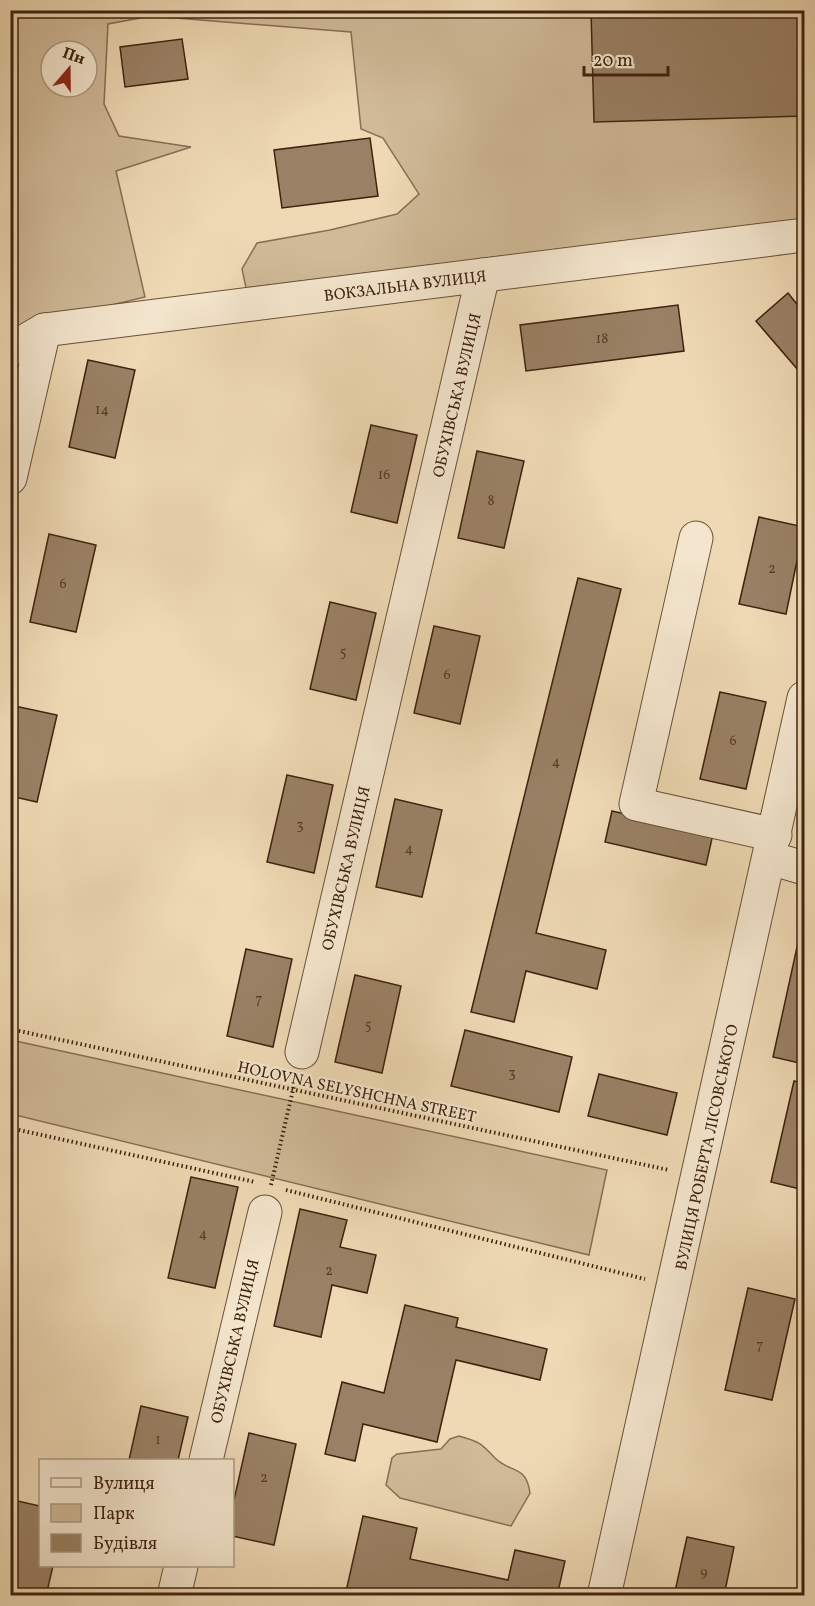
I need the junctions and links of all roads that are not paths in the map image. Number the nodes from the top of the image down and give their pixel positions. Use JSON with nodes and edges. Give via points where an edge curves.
{"nodes":[{"id":1,"x":804,"y":235,"type":"edge"},
{"id":2,"x":483,"y":275,"type":"junction"},
{"id":3,"x":44,"y":330,"type":"junction"},
{"id":4,"x":10,"y":350,"type":"edge"},
{"id":5,"x":10,"y":478,"type":"edge"},
{"id":6,"x":696,"y":538,"type":"dead end"},
{"id":7,"x":804,"y":698,"type":"edge"},
{"id":8,"x":772,"y":847,"type":"junction"},
{"id":9,"x":804,"y":868,"type":"edge"},
{"id":10,"x":302,"y":1052,"type":"road end"},
{"id":11,"x":268,"y":1199,"type":"road end"},
{"id":12,"x":206,"y":1459,"type":"edge"},
{"id":13,"x":181,"y":1567,"type":"edge"},
{"id":14,"x":174,"y":1596,"type":"edge"},
{"id":15,"x":604,"y":1596,"type":"edge"}],
"edges":[{"from":1,"to":2,"type":"street","name":"ВОКЗАЛЬНА ВУЛИЦЯ"},
{"from":2,"to":3,"type":"street","name":"ВОКЗАЛЬНА ВУЛИЦЯ"},
{"from":2,"to":10,"type":"street","name":"ОБУХІВСЬКА ВУЛИЦЯ"},
{"from":3,"to":4,"type":"street","name":"ВОКЗАЛЬНА ВУЛИЦЯ"},
{"from":3,"to":5,"type":"street"},
{"from":6,"to":8,"type":"street","via":[[636,804]]},
{"from":7,"to":8,"type":"street","name":"ВУЛИЦЯ РОБЕРТА ЛІСОВСЬКОГО"},
{"from":8,"to":9,"type":"street"},
{"from":8,"to":15,"type":"street","name":"ВУЛИЦЯ РОБЕРТА ЛІСОВСЬКОГО"},
{"from":11,"to":12,"type":"street","name":"ОБУХІВСЬКА ВУЛИЦЯ"},
{"from":13,"to":14,"type":"street"}]}
